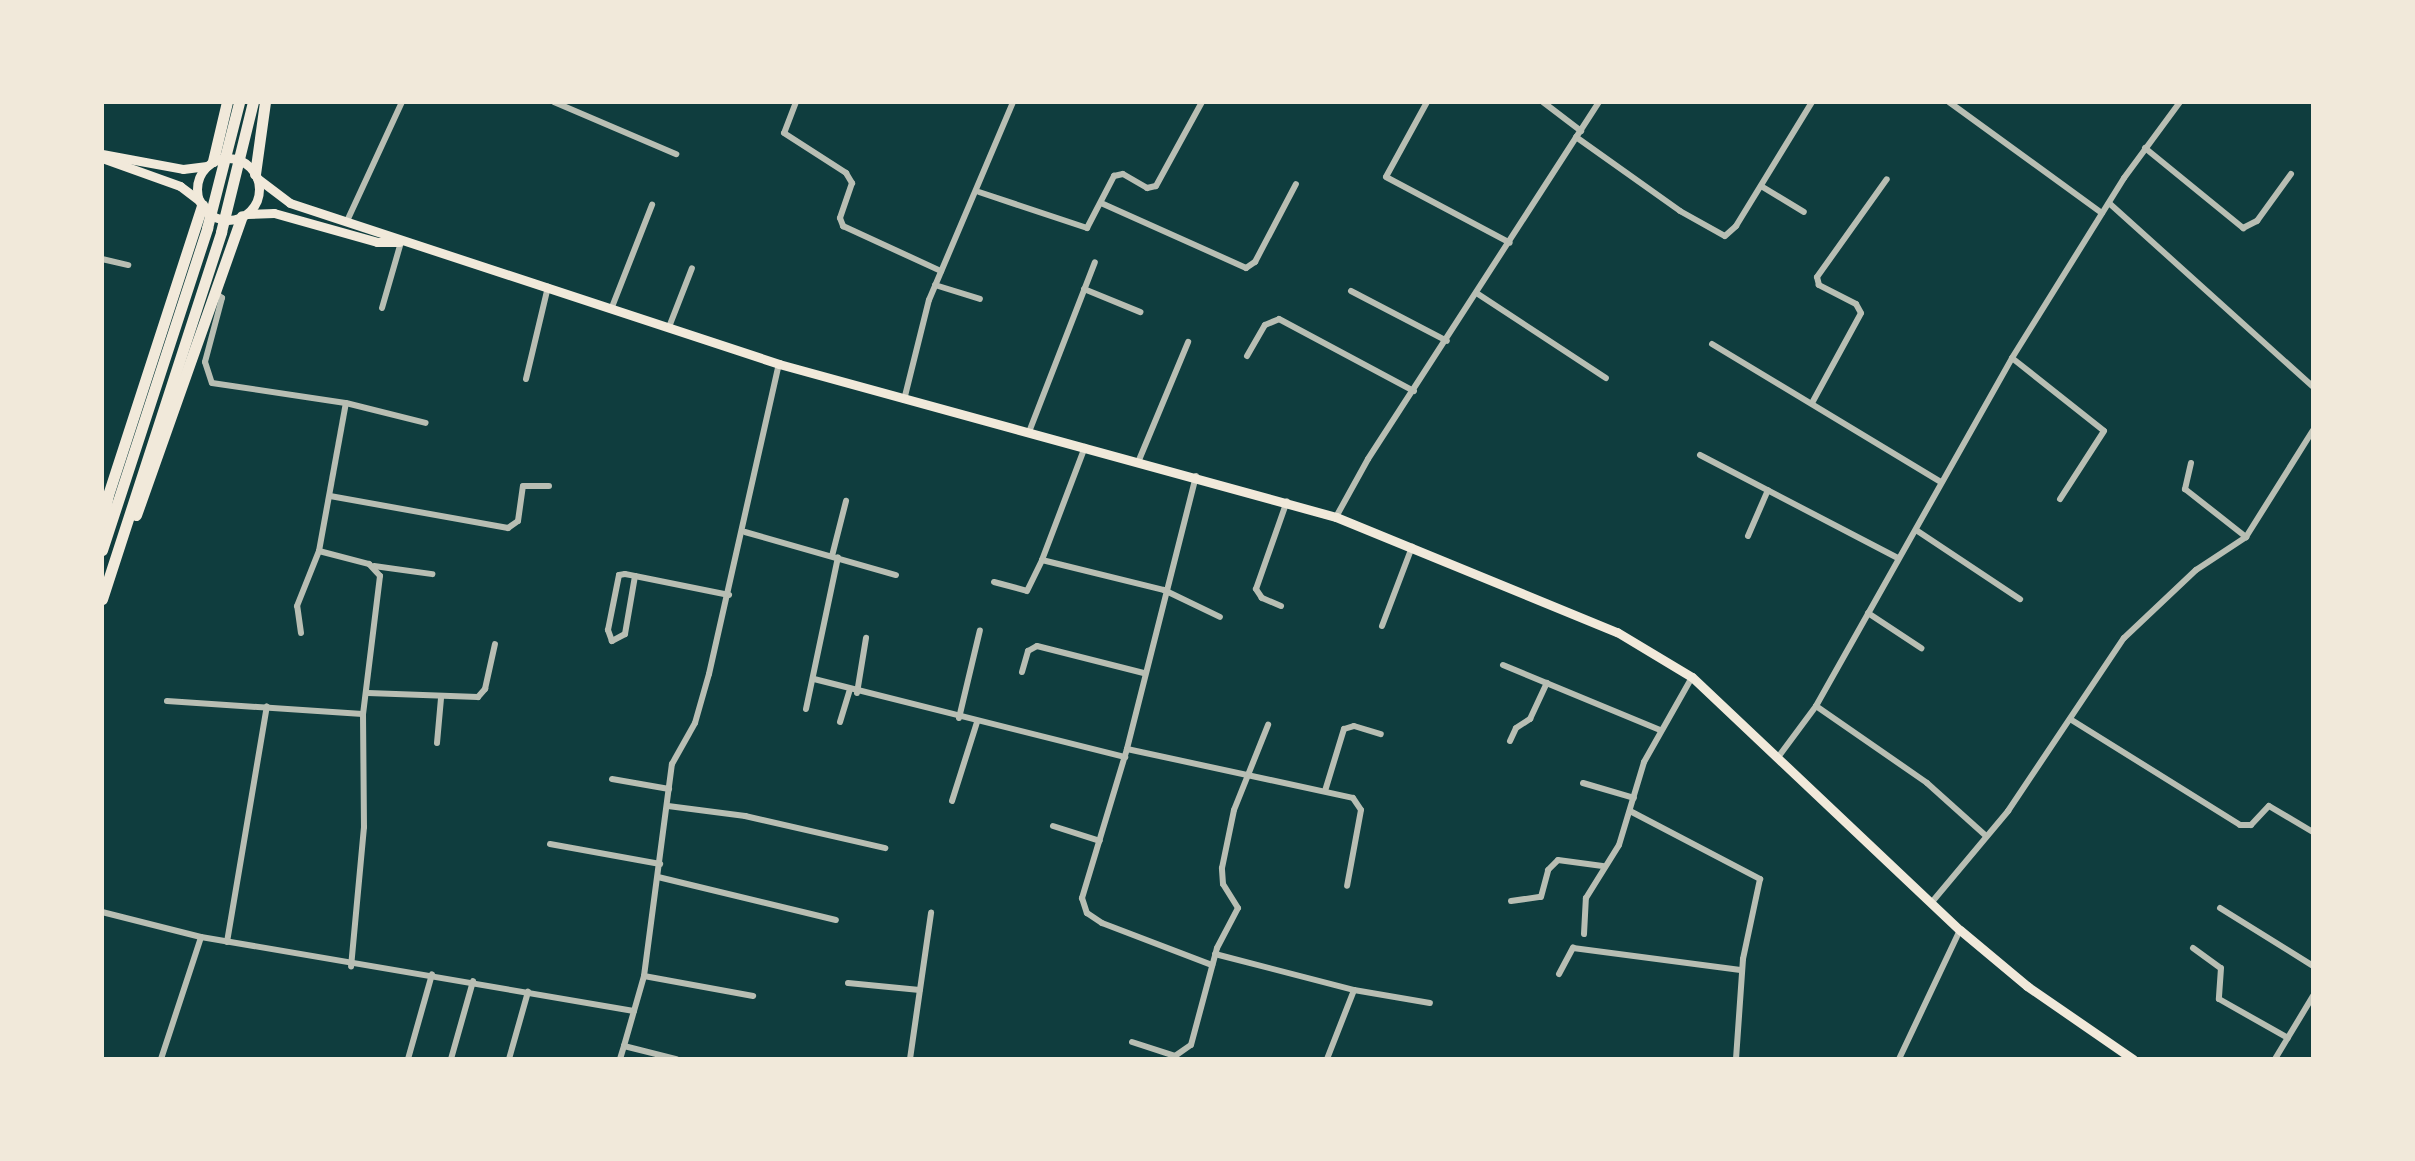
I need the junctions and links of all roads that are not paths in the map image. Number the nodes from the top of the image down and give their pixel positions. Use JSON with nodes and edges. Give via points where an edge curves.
{"nodes":[{"id":1,"x":227,"y":102,"type":"edge"},
{"id":2,"x":239,"y":102,"type":"edge"},
{"id":3,"x":253,"y":102,"type":"edge"},
{"id":4,"x":265,"y":102,"type":"edge"},
{"id":5,"x":402,"y":102,"type":"edge"},
{"id":6,"x":554,"y":102,"type":"edge"},
{"id":7,"x":796,"y":102,"type":"edge"},
{"id":8,"x":1013,"y":102,"type":"edge"},
{"id":9,"x":1202,"y":102,"type":"edge"},
{"id":10,"x":1427,"y":102,"type":"edge"},
{"id":11,"x":1543,"y":102,"type":"edge"},
{"id":12,"x":1599,"y":102,"type":"edge"},
{"id":13,"x":1812,"y":102,"type":"edge"},
{"id":14,"x":1949,"y":102,"type":"edge"},
{"id":15,"x":2178,"y":102,"type":"edge"},
{"id":16,"x":1578,"y":134,"type":"junction"},
{"id":17,"x":2145,"y":148,"type":"junction"},
{"id":18,"x":676,"y":154,"type":"dead end"},
{"id":19,"x":102,"y":156,"type":"edge"},
{"id":20,"x":210,"y":164,"type":"junction"},
{"id":21,"x":2291,"y":174,"type":"dead end"},
{"id":22,"x":256,"y":176,"type":"junction"},
{"id":23,"x":1887,"y":179,"type":"dead end"},
{"id":24,"x":1296,"y":184,"type":"dead end"},
{"id":25,"x":1761,"y":186,"type":"junction"},
{"id":26,"x":979,"y":192,"type":"junction"},
{"id":27,"x":201,"y":203,"type":"junction"},
{"id":28,"x":1101,"y":203,"type":"junction"},
{"id":29,"x":2109,"y":203,"type":"junction"},
{"id":30,"x":652,"y":205,"type":"dead end"},
{"id":31,"x":1804,"y":212,"type":"dead end"},
{"id":32,"x":2102,"y":213,"type":"junction"},
{"id":33,"x":244,"y":215,"type":"junction"},
{"id":34,"x":347,"y":221,"type":"junction"},
{"id":35,"x":401,"y":242,"type":"junction"},
{"id":36,"x":1510,"y":243,"type":"junction"},
{"id":37,"x":102,"y":259,"type":"edge"},
{"id":38,"x":1095,"y":262,"type":"dead end"},
{"id":39,"x":128,"y":265,"type":"dead end"},
{"id":40,"x":692,"y":268,"type":"dead end"},
{"id":41,"x":941,"y":271,"type":"junction"},
{"id":42,"x":935,"y":285,"type":"junction"},
{"id":43,"x":548,"y":287,"type":"junction"},
{"id":44,"x":1084,"y":289,"type":"junction"},
{"id":45,"x":1351,"y":291,"type":"dead end"},
{"id":46,"x":214,"y":292,"type":"junction"},
{"id":47,"x":1478,"y":294,"type":"junction"},
{"id":48,"x":980,"y":299,"type":"dead end"},
{"id":49,"x":612,"y":307,"type":"junction"},
{"id":50,"x":382,"y":308,"type":"dead end"},
{"id":51,"x":1140,"y":312,"type":"dead end"},
{"id":52,"x":669,"y":327,"type":"junction"},
{"id":53,"x":1447,"y":341,"type":"junction"},
{"id":54,"x":1188,"y":342,"type":"dead end"},
{"id":55,"x":1712,"y":344,"type":"dead end"},
{"id":56,"x":1247,"y":356,"type":"dead end"},
{"id":57,"x":2012,"y":358,"type":"junction"},
{"id":58,"x":779,"y":364,"type":"junction"},
{"id":59,"x":1606,"y":378,"type":"dead end"},
{"id":60,"x":526,"y":379,"type":"dead end"},
{"id":61,"x":2313,"y":387,"type":"edge"},
{"id":62,"x":1414,"y":391,"type":"junction"},
{"id":63,"x":904,"y":400,"type":"junction"},
{"id":64,"x":346,"y":403,"type":"junction"},
{"id":65,"x":1812,"y":403,"type":"junction"},
{"id":66,"x":426,"y":423,"type":"dead end"},
{"id":67,"x":2313,"y":430,"type":"edge"},
{"id":68,"x":1029,"y":432,"type":"junction"},
{"id":69,"x":1085,"y":447,"type":"junction"},
{"id":70,"x":1700,"y":455,"type":"dead end"},
{"id":71,"x":1139,"y":460,"type":"junction"},
{"id":72,"x":2191,"y":463,"type":"dead end"},
{"id":73,"x":1196,"y":476,"type":"junction"},
{"id":74,"x":1941,"y":482,"type":"junction"},
{"id":75,"x":549,"y":486,"type":"dead end"},
{"id":76,"x":1768,"y":490,"type":"junction"},
{"id":77,"x":330,"y":496,"type":"junction"},
{"id":78,"x":2060,"y":499,"type":"dead end"},
{"id":79,"x":846,"y":501,"type":"dead end"},
{"id":80,"x":1287,"y":501,"type":"junction"},
{"id":81,"x":1336,"y":517,"type":"junction"},
{"id":82,"x":102,"y":528,"type":"edge"},
{"id":83,"x":1916,"y":530,"type":"junction"},
{"id":84,"x":745,"y":532,"type":"junction"},
{"id":85,"x":1748,"y":536,"type":"dead end"},
{"id":86,"x":2246,"y":537,"type":"junction"},
{"id":87,"x":1412,"y":547,"type":"junction"},
{"id":88,"x":102,"y":550,"type":"edge"},
{"id":89,"x":319,"y":551,"type":"junction"},
{"id":90,"x":835,"y":556,"type":"junction"},
{"id":91,"x":1898,"y":558,"type":"junction"},
{"id":92,"x":1042,"y":560,"type":"junction"},
{"id":93,"x":374,"y":566,"type":"junction"},
{"id":94,"x":432,"y":574,"type":"dead end"},
{"id":95,"x":896,"y":575,"type":"dead end"},
{"id":96,"x":635,"y":576,"type":"junction"},
{"id":97,"x":107,"y":582,"type":"junction"},
{"id":98,"x":994,"y":582,"type":"dead end"},
{"id":99,"x":1164,"y":590,"type":"junction"},
{"id":100,"x":729,"y":595,"type":"junction"},
{"id":101,"x":102,"y":599,"type":"edge"},
{"id":102,"x":2020,"y":599,"type":"dead end"},
{"id":103,"x":1281,"y":606,"type":"dead end"},
{"id":104,"x":1868,"y":613,"type":"junction"},
{"id":105,"x":1220,"y":617,"type":"dead end"},
{"id":106,"x":1382,"y":626,"type":"dead end"},
{"id":107,"x":980,"y":630,"type":"dead end"},
{"id":108,"x":301,"y":633,"type":"dead end"},
{"id":109,"x":866,"y":638,"type":"dead end"},
{"id":110,"x":495,"y":644,"type":"dead end"},
{"id":111,"x":1921,"y":648,"type":"dead end"},
{"id":112,"x":1503,"y":665,"type":"dead end"},
{"id":113,"x":1022,"y":672,"type":"dead end"},
{"id":114,"x":1144,"y":673,"type":"junction"},
{"id":115,"x":1692,"y":677,"type":"junction"},
{"id":116,"x":814,"y":679,"type":"junction"},
{"id":117,"x":1547,"y":683,"type":"junction"},
{"id":118,"x":854,"y":691,"type":"junction"},
{"id":119,"x":368,"y":693,"type":"junction"},
{"id":120,"x":441,"y":698,"type":"junction"},
{"id":121,"x":167,"y":701,"type":"dead end"},
{"id":122,"x":267,"y":706,"type":"junction"},
{"id":123,"x":1816,"y":706,"type":"junction"},
{"id":124,"x":806,"y":709,"type":"dead end"},
{"id":125,"x":363,"y":714,"type":"junction"},
{"id":126,"x":959,"y":718,"type":"junction"},
{"id":127,"x":2070,"y":719,"type":"junction"},
{"id":128,"x":840,"y":722,"type":"dead end"},
{"id":129,"x":977,"y":722,"type":"junction"},
{"id":130,"x":1268,"y":725,"type":"dead end"},
{"id":131,"x":1660,"y":730,"type":"junction"},
{"id":132,"x":1381,"y":734,"type":"dead end"},
{"id":133,"x":1510,"y":741,"type":"dead end"},
{"id":134,"x":437,"y":743,"type":"dead end"},
{"id":135,"x":1126,"y":753,"type":"junction"},
{"id":136,"x":1779,"y":756,"type":"junction"},
{"id":137,"x":1248,"y":776,"type":"junction"},
{"id":138,"x":612,"y":779,"type":"dead end"},
{"id":139,"x":1583,"y":783,"type":"dead end"},
{"id":140,"x":669,"y":789,"type":"junction"},
{"id":141,"x":1325,"y":791,"type":"junction"},
{"id":142,"x":1634,"y":798,"type":"junction"},
{"id":143,"x":952,"y":801,"type":"dead end"},
{"id":144,"x":668,"y":806,"type":"junction"},
{"id":145,"x":1630,"y":811,"type":"junction"},
{"id":146,"x":1053,"y":826,"type":"dead end"},
{"id":147,"x":2313,"y":832,"type":"edge"},
{"id":148,"x":1986,"y":836,"type":"junction"},
{"id":149,"x":1100,"y":841,"type":"junction"},
{"id":150,"x":550,"y":844,"type":"dead end"},
{"id":151,"x":885,"y":848,"type":"dead end"},
{"id":152,"x":660,"y":864,"type":"junction"},
{"id":153,"x":1603,"y":866,"type":"junction"},
{"id":154,"x":658,"y":877,"type":"junction"},
{"id":155,"x":1347,"y":886,"type":"dead end"},
{"id":156,"x":1511,"y":901,"type":"dead end"},
{"id":157,"x":1932,"y":902,"type":"junction"},
{"id":158,"x":2220,"y":908,"type":"dead end"},
{"id":159,"x":102,"y":912,"type":"edge"},
{"id":160,"x":931,"y":913,"type":"dead end"},
{"id":161,"x":836,"y":920,"type":"dead end"},
{"id":162,"x":1960,"y":930,"type":"junction"},
{"id":163,"x":1584,"y":934,"type":"dead end"},
{"id":164,"x":201,"y":937,"type":"junction"},
{"id":165,"x":227,"y":942,"type":"junction"},
{"id":166,"x":2193,"y":948,"type":"dead end"},
{"id":167,"x":1215,"y":954,"type":"junction"},
{"id":168,"x":1212,"y":965,"type":"junction"},
{"id":169,"x":351,"y":966,"type":"junction"},
{"id":170,"x":2313,"y":966,"type":"edge"},
{"id":171,"x":1741,"y":970,"type":"junction"},
{"id":172,"x":432,"y":974,"type":"junction"},
{"id":173,"x":1559,"y":974,"type":"dead end"},
{"id":174,"x":644,"y":976,"type":"junction"},
{"id":175,"x":473,"y":981,"type":"junction"},
{"id":176,"x":848,"y":983,"type":"dead end"},
{"id":177,"x":920,"y":990,"type":"junction"},
{"id":178,"x":1354,"y":990,"type":"junction"},
{"id":179,"x":528,"y":992,"type":"junction"},
{"id":180,"x":753,"y":996,"type":"dead end"},
{"id":181,"x":2313,"y":996,"type":"edge"},
{"id":182,"x":1430,"y":1003,"type":"dead end"},
{"id":183,"x":634,"y":1011,"type":"junction"},
{"id":184,"x":2288,"y":1038,"type":"junction"},
{"id":185,"x":1132,"y":1042,"type":"dead end"},
{"id":186,"x":624,"y":1046,"type":"junction"},
{"id":187,"x":161,"y":1059,"type":"edge"},
{"id":188,"x":408,"y":1059,"type":"edge"},
{"id":189,"x":451,"y":1059,"type":"edge"},
{"id":190,"x":509,"y":1059,"type":"edge"},
{"id":191,"x":620,"y":1059,"type":"edge"},
{"id":192,"x":676,"y":1059,"type":"edge"},
{"id":193,"x":910,"y":1059,"type":"edge"},
{"id":194,"x":1327,"y":1059,"type":"edge"},
{"id":195,"x":1736,"y":1059,"type":"edge"},
{"id":196,"x":1899,"y":1059,"type":"edge"},
{"id":197,"x":2133,"y":1059,"type":"edge"},
{"id":198,"x":2275,"y":1059,"type":"edge"}],
"edges":[{"from":1,"to":20,"type":"highway"},
{"from":2,"to":88,"type":"highway","via":[[207,228]]},
{"from":3,"to":97,"type":"highway","via":[[221,232]]},
{"from":4,"to":22,"type":"highway"},
{"from":5,"to":34,"type":"street"},
{"from":6,"to":18,"type":"street"},
{"from":7,"to":41,"type":"street","via":[[784,133],[851,179],[853,189],[840,218],[843,226]]},
{"from":8,"to":26,"type":"street"},
{"from":9,"to":28,"type":"street","via":[[1156,186],[1147,188],[1116,174]]},
{"from":10,"to":36,"type":"street","via":[[1386,177]]},
{"from":11,"to":16,"type":"street"},
{"from":12,"to":16,"type":"street"},
{"from":13,"to":25,"type":"street"},
{"from":14,"to":32,"type":"street"},
{"from":15,"to":17,"type":"street"},
{"from":16,"to":25,"type":"street","via":[[1719,236],[1734,229]]},
{"from":16,"to":36,"type":"street"},
{"from":17,"to":21,"type":"street","via":[[2243,228],[2257,221]]},
{"from":17,"to":29,"type":"street"},
{"from":19,"to":20,"type":"main road","via":[[171,167]]},
{"from":19,"to":27,"type":"main road","via":[[180,186]]},
{"from":20,"to":22,"type":"main road","via":[[234,158]]},
{"from":20,"to":27,"type":"main road","via":[[199,177]]},
{"from":22,"to":33,"type":"main road","via":[[258,198]]},
{"from":22,"to":34,"type":"main road","via":[[290,203]]},
{"from":23,"to":65,"type":"street","via":[[1817,277],[1819,285],[1856,304],[1861,313]]},
{"from":24,"to":28,"type":"street","via":[[1255,262],[1246,268]]},
{"from":25,"to":31,"type":"street"},
{"from":26,"to":28,"type":"street","via":[[1084,228]]},
{"from":26,"to":41,"type":"street"},
{"from":27,"to":33,"type":"main road","via":[[219,218]]},
{"from":27,"to":82,"type":"highway"},
{"from":29,"to":32,"type":"street"},
{"from":29,"to":61,"type":"street"},
{"from":30,"to":49,"type":"street"},
{"from":32,"to":57,"type":"street"},
{"from":33,"to":35,"type":"main road","via":[[274,213],[377,242]]},
{"from":33,"to":46,"type":"highway"},
{"from":34,"to":35,"type":"main road"},
{"from":35,"to":43,"type":"main road"},
{"from":35,"to":50,"type":"street"},
{"from":36,"to":47,"type":"street"},
{"from":37,"to":39,"type":"street"},
{"from":38,"to":44,"type":"street"},
{"from":40,"to":52,"type":"street"},
{"from":41,"to":42,"type":"street"},
{"from":42,"to":48,"type":"street"},
{"from":42,"to":63,"type":"street"},
{"from":43,"to":49,"type":"main road"},
{"from":43,"to":60,"type":"street"},
{"from":44,"to":51,"type":"street"},
{"from":44,"to":68,"type":"street"},
{"from":45,"to":53,"type":"street"},
{"from":46,"to":64,"type":"street","via":[[222,298],[205,362],[212,383]]},
{"from":46,"to":97,"type":"highway","via":[[144,495]]},
{"from":47,"to":53,"type":"street"},
{"from":47,"to":59,"type":"street"},
{"from":49,"to":52,"type":"main road"},
{"from":52,"to":58,"type":"main road"},
{"from":53,"to":62,"type":"street"},
{"from":54,"to":71,"type":"street"},
{"from":55,"to":65,"type":"street"},
{"from":56,"to":62,"type":"street","via":[[1265,325],[1279,319]]},
{"from":57,"to":74,"type":"street"},
{"from":57,"to":78,"type":"street","via":[[2104,431]]},
{"from":58,"to":63,"type":"main road"},
{"from":58,"to":84,"type":"street"},
{"from":62,"to":81,"type":"street"},
{"from":63,"to":68,"type":"main road"},
{"from":64,"to":66,"type":"street"},
{"from":64,"to":77,"type":"street"},
{"from":65,"to":74,"type":"street"},
{"from":67,"to":86,"type":"street"},
{"from":68,"to":69,"type":"main road"},
{"from":69,"to":71,"type":"main road"},
{"from":69,"to":92,"type":"street"},
{"from":70,"to":76,"type":"street"},
{"from":71,"to":73,"type":"main road"},
{"from":72,"to":86,"type":"street","via":[[2185,489]]},
{"from":73,"to":80,"type":"main road"},
{"from":73,"to":99,"type":"street"},
{"from":74,"to":83,"type":"street"},
{"from":75,"to":77,"type":"street","via":[[523,486],[518,521],[508,528]]},
{"from":76,"to":85,"type":"street"},
{"from":76,"to":91,"type":"street"},
{"from":77,"to":89,"type":"street"},
{"from":79,"to":90,"type":"street"},
{"from":80,"to":81,"type":"main road"},
{"from":80,"to":103,"type":"street","via":[[1256,589],[1262,598]]},
{"from":81,"to":87,"type":"main road"},
{"from":83,"to":91,"type":"street"},
{"from":83,"to":102,"type":"street"},
{"from":84,"to":90,"type":"street"},
{"from":84,"to":100,"type":"street"},
{"from":86,"to":127,"type":"street","via":[[2196,570],[2133,627]]},
{"from":87,"to":106,"type":"street"},
{"from":87,"to":115,"type":"main road","via":[[1617,632]]},
{"from":89,"to":93,"type":"street"},
{"from":89,"to":108,"type":"street","via":[[297,606]]},
{"from":90,"to":95,"type":"street"},
{"from":90,"to":116,"type":"street"},
{"from":91,"to":104,"type":"street"},
{"from":92,"to":98,"type":"street","via":[[1030,590]]},
{"from":92,"to":99,"type":"street"},
{"from":93,"to":94,"type":"street"},
{"from":93,"to":119,"type":"street","via":[[380,576]]},
{"from":96,"to":96,"type":"street","via":[[625,634],[612,641],[608,630],[616,580],[622,574]]},
{"from":96,"to":100,"type":"street"},
{"from":97,"to":101,"type":"highway"},
{"from":99,"to":105,"type":"street"},
{"from":99,"to":114,"type":"street"},
{"from":100,"to":140,"type":"street","via":[[695,723],[673,758]]},
{"from":104,"to":111,"type":"street"},
{"from":104,"to":123,"type":"street"},
{"from":107,"to":126,"type":"street"},
{"from":109,"to":118,"type":"street"},
{"from":110,"to":120,"type":"street","via":[[482,694]]},
{"from":112,"to":117,"type":"street"},
{"from":113,"to":114,"type":"street","via":[[1028,651],[1037,646]]},
{"from":114,"to":135,"type":"street"},
{"from":115,"to":131,"type":"street"},
{"from":115,"to":136,"type":"main road"},
{"from":116,"to":118,"type":"street"},
{"from":116,"to":124,"type":"street"},
{"from":117,"to":131,"type":"street"},
{"from":117,"to":133,"type":"street","via":[[1530,719],[1516,728]]},
{"from":118,"to":126,"type":"street"},
{"from":118,"to":128,"type":"street"},
{"from":119,"to":120,"type":"street"},
{"from":119,"to":125,"type":"street"},
{"from":120,"to":134,"type":"street"},
{"from":121,"to":122,"type":"street"},
{"from":122,"to":125,"type":"street"},
{"from":122,"to":165,"type":"street"},
{"from":123,"to":136,"type":"street"},
{"from":123,"to":148,"type":"street","via":[[1927,783]]},
{"from":125,"to":169,"type":"street","via":[[364,827]]},
{"from":126,"to":129,"type":"street"},
{"from":127,"to":147,"type":"street","via":[[2240,825],[2251,825],[2269,806]]},
{"from":127,"to":148,"type":"street"},
{"from":129,"to":135,"type":"street"},
{"from":129,"to":143,"type":"street"},
{"from":130,"to":137,"type":"street"},
{"from":131,"to":142,"type":"street"},
{"from":132,"to":141,"type":"street","via":[[1354,726],[1344,729]]},
{"from":135,"to":137,"type":"street"},
{"from":135,"to":149,"type":"street"},
{"from":136,"to":157,"type":"main road"},
{"from":137,"to":141,"type":"street"},
{"from":137,"to":167,"type":"street","via":[[1222,868],[1225,888],[1238,908]]},
{"from":138,"to":140,"type":"street"},
{"from":139,"to":142,"type":"street"},
{"from":140,"to":144,"type":"street"},
{"from":141,"to":155,"type":"street","via":[[1360,805]]},
{"from":142,"to":145,"type":"street"},
{"from":144,"to":151,"type":"street","via":[[753,817]]},
{"from":144,"to":152,"type":"street"},
{"from":145,"to":153,"type":"street","via":[[1619,845]]},
{"from":145,"to":171,"type":"street","via":[[1758,876]]},
{"from":146,"to":149,"type":"street"},
{"from":148,"to":157,"type":"street"},
{"from":149,"to":168,"type":"street","via":[[1082,898],[1087,913]]},
{"from":150,"to":152,"type":"street"},
{"from":152,"to":154,"type":"street"},
{"from":153,"to":156,"type":"street","via":[[1558,860],[1548,870],[1541,897]]},
{"from":153,"to":163,"type":"street","via":[[1584,902]]},
{"from":154,"to":161,"type":"street"},
{"from":154,"to":174,"type":"street"},
{"from":157,"to":162,"type":"main road"},
{"from":158,"to":170,"type":"street"},
{"from":159,"to":164,"type":"street"},
{"from":160,"to":177,"type":"street"},
{"from":162,"to":196,"type":"street"},
{"from":162,"to":197,"type":"main road","via":[[2039,994]]},
{"from":164,"to":165,"type":"street"},
{"from":164,"to":187,"type":"street"},
{"from":165,"to":169,"type":"street"},
{"from":166,"to":184,"type":"street","via":[[2221,968],[2219,999]]},
{"from":167,"to":168,"type":"street"},
{"from":167,"to":178,"type":"street"},
{"from":168,"to":185,"type":"street","via":[[1185,1054],[1169,1055]]},
{"from":169,"to":172,"type":"street"},
{"from":171,"to":173,"type":"street","via":[[1573,948]]},
{"from":171,"to":195,"type":"street"},
{"from":172,"to":175,"type":"street"},
{"from":172,"to":188,"type":"street"},
{"from":174,"to":180,"type":"street"},
{"from":174,"to":183,"type":"street"},
{"from":175,"to":179,"type":"street"},
{"from":175,"to":189,"type":"street"},
{"from":176,"to":177,"type":"street"},
{"from":177,"to":193,"type":"street"},
{"from":178,"to":182,"type":"street"},
{"from":178,"to":194,"type":"street"},
{"from":179,"to":183,"type":"street"},
{"from":179,"to":190,"type":"street"},
{"from":181,"to":184,"type":"street"},
{"from":183,"to":186,"type":"street"},
{"from":184,"to":198,"type":"street"},
{"from":186,"to":191,"type":"street"},
{"from":186,"to":192,"type":"street"}]}
